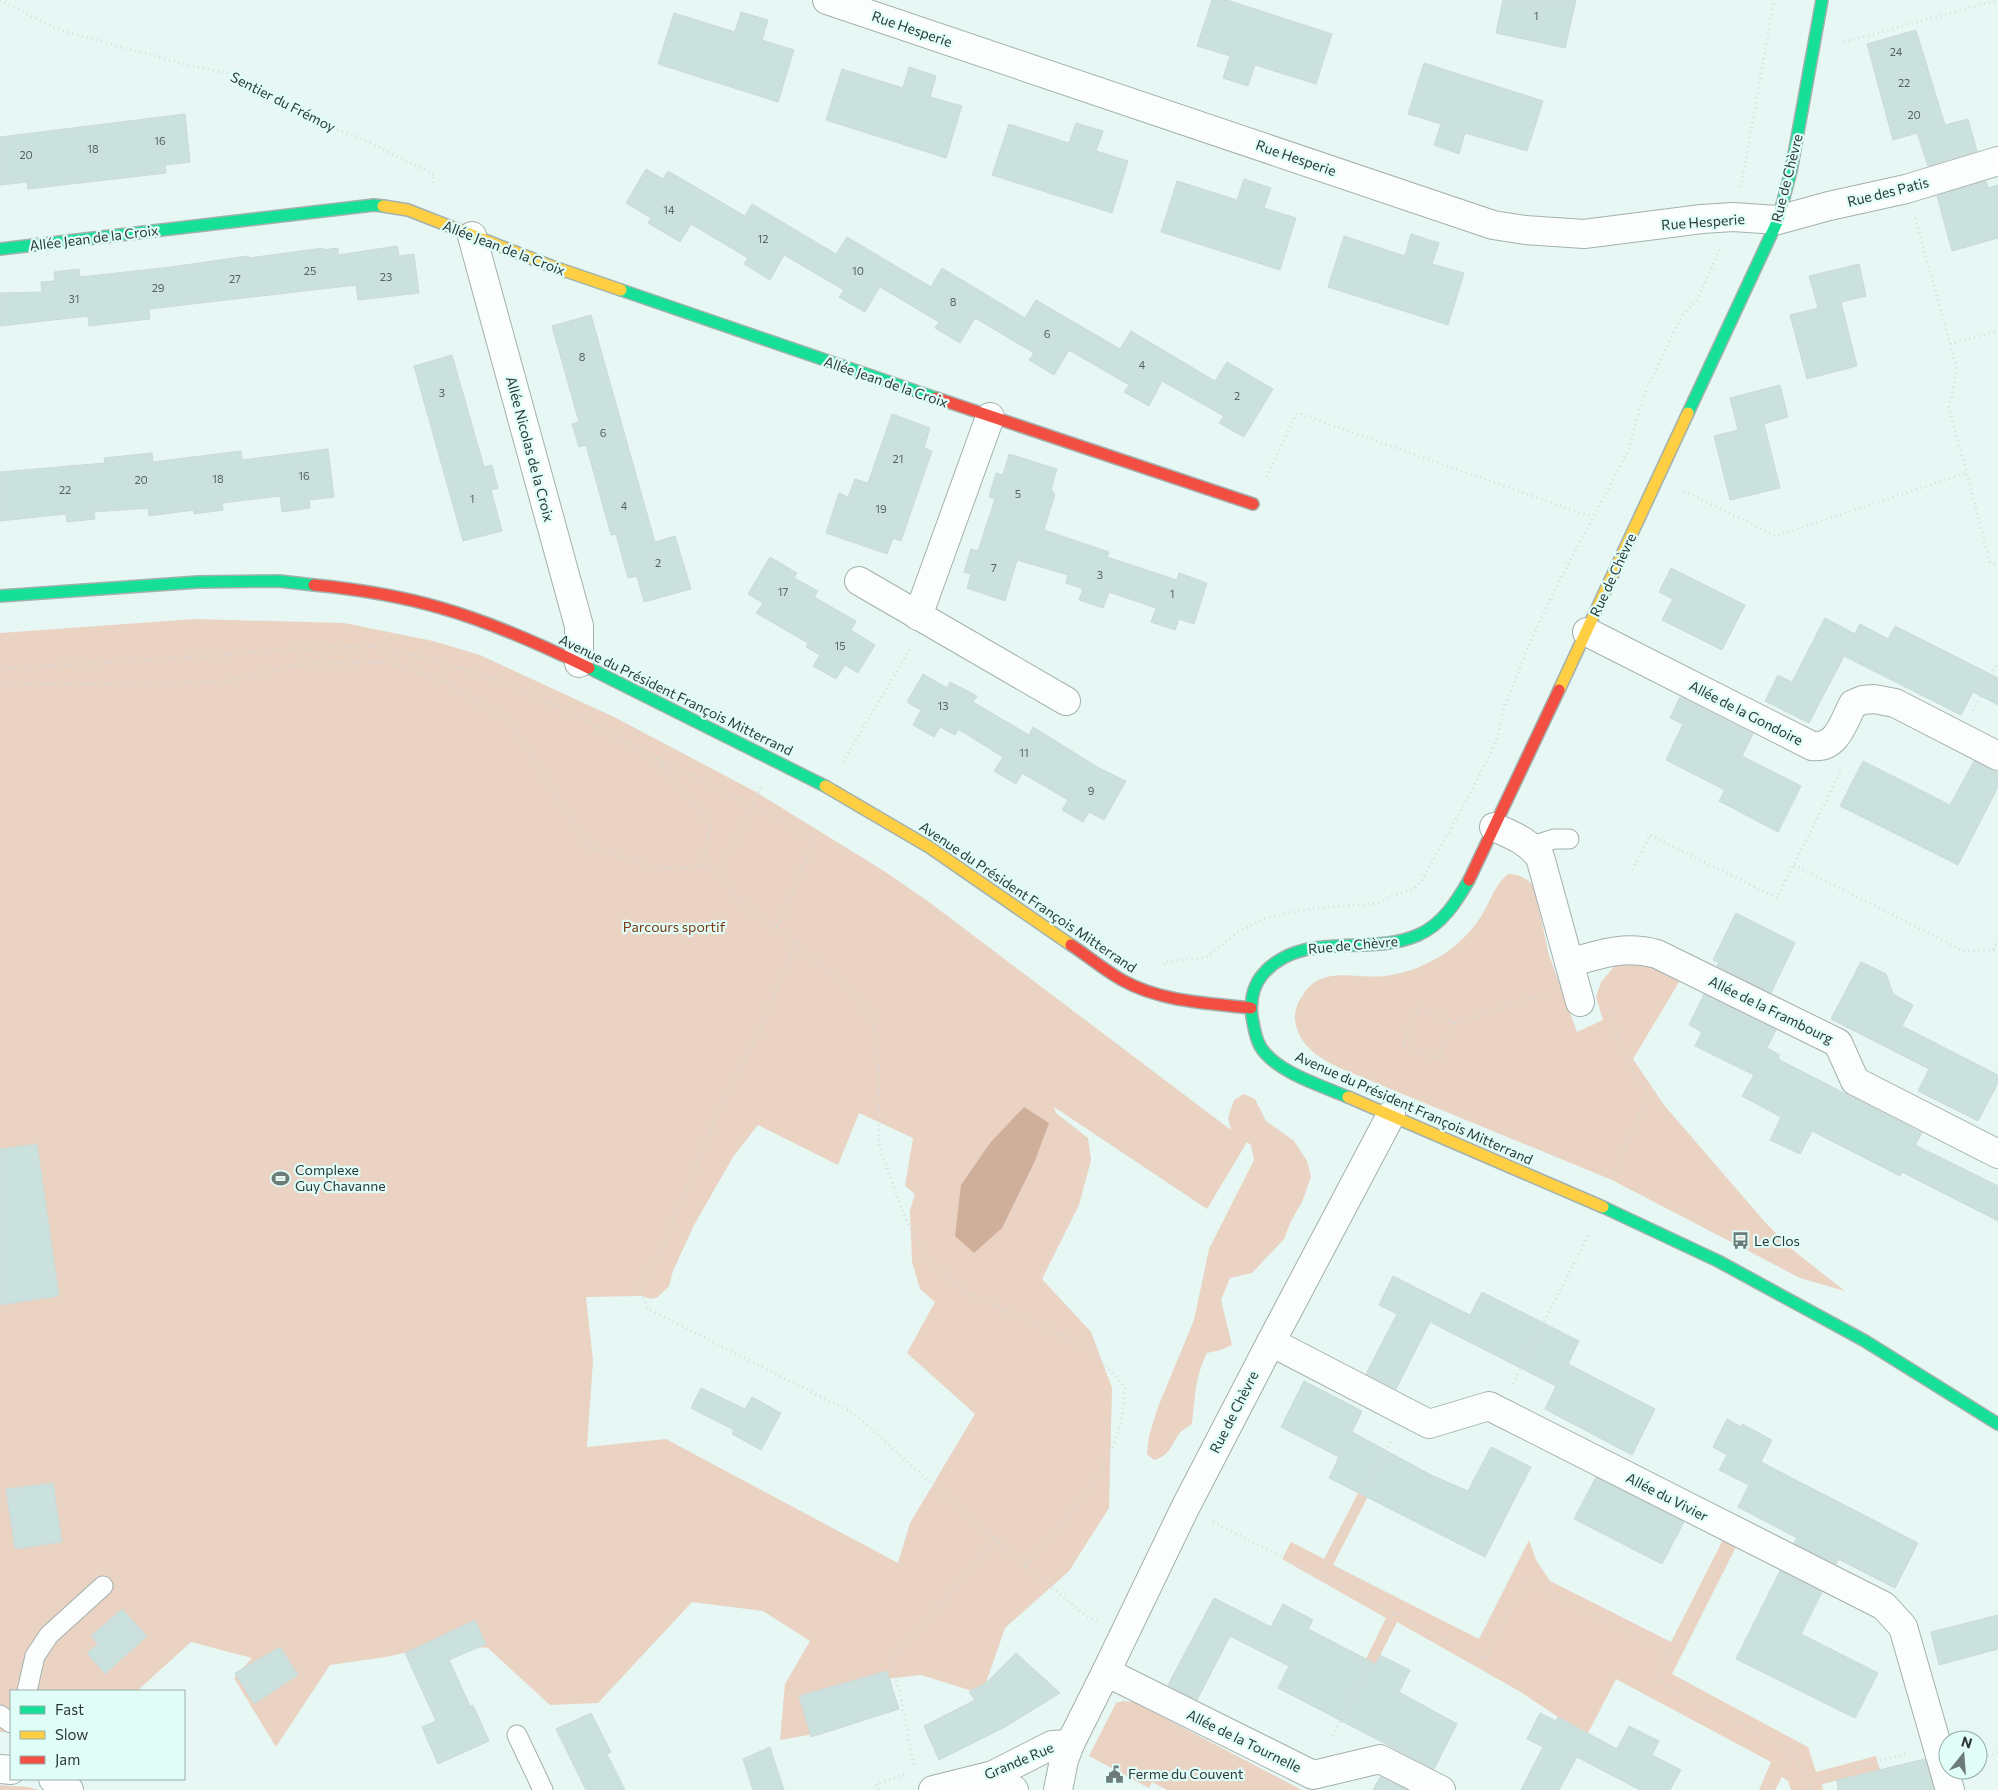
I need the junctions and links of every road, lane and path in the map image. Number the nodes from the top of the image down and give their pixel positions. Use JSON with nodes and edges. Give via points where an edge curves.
{"nodes":[{"id":1,"x":0,"y":0,"type":"edge"},
{"id":2,"x":827,"y":0,"type":"edge"},
{"id":3,"x":1774,"y":0,"type":"edge"},
{"id":4,"x":1822,"y":0,"type":"edge"},
{"id":5,"x":1998,"y":0,"type":"edge"},
{"id":6,"x":1813,"y":50,"type":"junction"},
{"id":7,"x":1998,"y":162,"type":"edge"},
{"id":8,"x":1906,"y":189,"type":"junction"},
{"id":9,"x":420,"y":216,"type":"junction"},
{"id":10,"x":1733,"y":217,"type":"junction"},
{"id":11,"x":1778,"y":220,"type":"junction"},
{"id":12,"x":472,"y":236,"type":"junction"},
{"id":13,"x":0,"y":249,"type":"edge"},
{"id":14,"x":1998,"y":331,"type":"edge"},
{"id":15,"x":1950,"y":344,"type":"junction"},
{"id":16,"x":990,"y":417,"type":"junction"},
{"id":17,"x":1966,"y":472,"type":"junction"},
{"id":18,"x":1658,"y":479,"type":"junction"},
{"id":19,"x":1253,"y":504,"type":"joint"},
{"id":20,"x":1592,"y":517,"type":"junction"},
{"id":21,"x":1998,"y":566,"type":"edge"},
{"id":22,"x":859,"y":581,"type":"dead end"},
{"id":23,"x":0,"y":596,"type":"edge"},
{"id":24,"x":922,"y":618,"type":"junction"},
{"id":25,"x":1587,"y":632,"type":"junction"},
{"id":26,"x":1998,"y":662,"type":"edge"},
{"id":27,"x":579,"y":663,"type":"junction"},
{"id":28,"x":0,"y":669,"type":"edge"},
{"id":29,"x":0,"y":685,"type":"edge"},
{"id":30,"x":1066,"y":701,"type":"dead end"},
{"id":31,"x":1960,"y":736,"type":"junction"},
{"id":32,"x":1824,"y":746,"type":"junction"},
{"id":33,"x":1998,"y":756,"type":"edge"},
{"id":34,"x":655,"y":758,"type":"junction"},
{"id":35,"x":774,"y":760,"type":"junction"},
{"id":36,"x":828,"y":788,"type":"junction"},
{"id":37,"x":752,"y":805,"type":"junction"},
{"id":38,"x":1494,"y":827,"type":"junction"},
{"id":39,"x":1569,"y":839,"type":"dead end"},
{"id":40,"x":1532,"y":846,"type":"junction"},
{"id":41,"x":1794,"y":864,"type":"junction"},
{"id":42,"x":703,"y":866,"type":"junction"},
{"id":43,"x":1632,"y":870,"type":"dead end"},
{"id":44,"x":720,"y":872,"type":"junction"},
{"id":45,"x":777,"y":928,"type":"junction"},
{"id":46,"x":1998,"y":941,"type":"edge"},
{"id":47,"x":796,"y":943,"type":"junction"},
{"id":48,"x":1993,"y":950,"type":"junction"},
{"id":49,"x":1998,"y":950,"type":"edge"},
{"id":50,"x":1575,"y":983,"type":"junction"},
{"id":51,"x":1156,"y":994,"type":"junction"},
{"id":52,"x":1251,"y":1008,"type":"junction"},
{"id":53,"x":1455,"y":1023,"type":"junction"},
{"id":54,"x":1391,"y":1115,"type":"junction"},
{"id":55,"x":1998,"y":1154,"type":"edge"},
{"id":56,"x":1271,"y":1342,"type":"junction"},
{"id":57,"x":1406,"y":1412,"type":"junction"},
{"id":58,"x":1998,"y":1424,"type":"edge"},
{"id":59,"x":1185,"y":1508,"type":"junction"},
{"id":60,"x":1736,"y":1531,"type":"junction"},
{"id":61,"x":994,"y":1539,"type":"junction"},
{"id":62,"x":1025,"y":1566,"type":"junction"},
{"id":63,"x":1321,"y":1576,"type":"junction"},
{"id":64,"x":103,"y":1586,"type":"dead end"},
{"id":65,"x":1394,"y":1613,"type":"junction"},
{"id":66,"x":1102,"y":1624,"type":"dead end"},
{"id":67,"x":1670,"y":1653,"type":"junction"},
{"id":68,"x":1106,"y":1672,"type":"junction"},
{"id":69,"x":27,"y":1690,"type":"edge"},
{"id":70,"x":0,"y":1714,"type":"edge"},
{"id":71,"x":10,"y":1722,"type":"edge"},
{"id":72,"x":518,"y":1735,"type":"dead end"},
{"id":73,"x":1333,"y":1736,"type":"dead end"},
{"id":74,"x":1070,"y":1744,"type":"junction"},
{"id":75,"x":1937,"y":1745,"type":"junction"},
{"id":76,"x":1792,"y":1749,"type":"junction"},
{"id":77,"x":54,"y":1780,"type":"edge"},
{"id":78,"x":969,"y":1781,"type":"junction"},
{"id":79,"x":1807,"y":1781,"type":"junction"},
{"id":80,"x":69,"y":1790,"type":"edge"},
{"id":81,"x":543,"y":1790,"type":"edge"},
{"id":82,"x":878,"y":1790,"type":"edge"},
{"id":83,"x":933,"y":1790,"type":"edge"},
{"id":84,"x":1014,"y":1790,"type":"edge"},
{"id":85,"x":1058,"y":1790,"type":"edge"},
{"id":86,"x":1441,"y":1790,"type":"edge"},
{"id":87,"x":1770,"y":1790,"type":"edge"},
{"id":88,"x":1810,"y":1790,"type":"edge"},
{"id":89,"x":1950,"y":1790,"type":"edge"}],
"edges":[{"from":1,"to":9,"type":"path","name":"Sentier du Frémoy","via":[[56,29],[236,75],[245,85],[435,175]]},
{"from":2,"to":10,"type":"street","name":"Rue Hesperie","via":[[1493,225],[1584,234]]},
{"from":3,"to":10,"type":"path","via":[[1744,175]]},
{"from":4,"to":6,"type":"street","name":"Rue de Chèvre"},
{"from":5,"to":6,"type":"path"},
{"from":6,"to":11,"type":"street","name":"Rue de Chèvre","via":[[1791,171]]},
{"from":7,"to":8,"type":"street","name":"Rue des Patis"},
{"from":8,"to":11,"type":"street","name":"Rue des Patis"},
{"from":8,"to":15,"type":"path"},
{"from":9,"to":12,"type":"street","name":"Allée Jean de la Croix"},
{"from":9,"to":13,"type":"street","name":"Allée Jean de la Croix","via":[[408,210],[374,205]]},
{"from":10,"to":11,"type":"street","name":"Rue Hesperie"},
{"from":10,"to":20,"type":"path","via":[[1714,267],[1697,300],[1681,317],[1643,397],[1628,452]]},
{"from":11,"to":18,"type":"street","name":"Rue de Chèvre"},
{"from":12,"to":16,"type":"street","name":"Allée Jean de la Croix","via":[[570,273]]},
{"from":12,"to":27,"type":"street","name":"Allée Nicolas de la Croix","via":[[579,626]]},
{"from":14,"to":15,"type":"path"},
{"from":15,"to":17,"type":"path","via":[[1957,369],[1949,407]]},
{"from":16,"to":19,"type":"street","name":"Allée Jean de la Croix"},
{"from":16,"to":24,"type":"street"},
{"from":17,"to":18,"type":"path","via":[[1776,536]]},
{"from":17,"to":21,"type":"path","via":[[1990,562]]},
{"from":18,"to":25,"type":"street","name":"Rue de Chèvre"},
{"from":19,"to":20,"type":"path","via":[[1297,413]]},
{"from":20,"to":51,"type":"path","via":[[1526,652],[1504,708],[1497,740],[1422,880],[1412,890],[1378,902],[1308,909],[1263,920],[1241,930],[1206,958],[1165,962],[1159,972]]},
{"from":22,"to":24,"type":"street"},
{"from":23,"to":27,"type":"street","name":"Avenue du Président François Mitterrand","via":[[238,580],[327,585],[399,598],[477,619]]},
{"from":24,"to":30,"type":"street"},
{"from":24,"to":36,"type":"path"},
{"from":25,"to":32,"type":"street","name":"Allée de la Gondoire","via":[[1812,746]]},
{"from":25,"to":38,"type":"street","name":"Rue de Chèvre"},
{"from":26,"to":31,"type":"path"},
{"from":27,"to":35,"type":"street","name":"Avenue du Président François Mitterrand"},
{"from":28,"to":34,"type":"path","via":[[380,646],[488,676],[574,714]]},
{"from":29,"to":42,"type":"path","via":[[220,682],[302,664],[387,662],[442,680],[509,721],[587,846],[661,869]]},
{"from":31,"to":32,"type":"street","via":[[1894,703],[1874,699],[1853,704],[1834,741]]},
{"from":31,"to":33,"type":"street"},
{"from":32,"to":41,"type":"path","via":[[1840,772]]},
{"from":34,"to":37,"type":"path"},
{"from":34,"to":42,"type":"path","via":[[710,824]]},
{"from":35,"to":36,"type":"street","name":"Avenue du Président François Mitterrand"},
{"from":35,"to":37,"type":"path"},
{"from":36,"to":51,"type":"street","name":"Avenue du Président François Mitterrand","via":[[930,847],[1122,980]]},
{"from":37,"to":44,"type":"path"},
{"from":37,"to":45,"type":"path","via":[[814,839]]},
{"from":38,"to":40,"type":"street"},
{"from":38,"to":52,"type":"street","name":"Rue de Chèvre","via":[[1461,896],[1435,924],[1400,942],[1314,946],[1294,952],[1278,960],[1256,982]]},
{"from":39,"to":40,"type":"lane","via":[[1554,839]]},
{"from":40,"to":50,"type":"street","via":[[1540,857]]},
{"from":41,"to":43,"type":"path","via":[[1777,898],[1650,835]]},
{"from":41,"to":48,"type":"path","via":[[1964,951]]},
{"from":42,"to":44,"type":"path"},
{"from":44,"to":45,"type":"path","via":[[739,902]]},
{"from":45,"to":47,"type":"path"},
{"from":46,"to":48,"type":"path"},
{"from":47,"to":61,"type":"path","via":[[759,1033],[722,1103],[659,1256],[639,1287],[648,1309],[853,1413]]},
{"from":47,"to":62,"type":"path","via":[[856,994],[874,1022],[879,1145],[903,1213],[925,1256],[965,1292],[1088,1347],[1124,1387],[1120,1429],[1101,1471]]},
{"from":48,"to":49,"type":"path"},
{"from":50,"to":53,"type":"path"},
{"from":50,"to":55,"type":"street","name":"Allée de la Frambourg","via":[[1612,950],[1657,954],[1838,1043],[1855,1081]]},
{"from":51,"to":52,"type":"street","name":"Avenue du Président François Mitterrand"},
{"from":52,"to":54,"type":"street","name":"Avenue du Président François Mitterrand","via":[[1254,1035],[1260,1048],[1272,1060],[1302,1078]]},
{"from":53,"to":53,"type":"path","via":[[1438,1060],[1403,1044],[1420,1007]]},
{"from":54,"to":56,"type":"street","name":"Rue de Chèvre"},
{"from":54,"to":58,"type":"street","name":"Avenue du Président François Mitterrand","via":[[1602,1206],[1718,1261],[1865,1341]]},
{"from":56,"to":57,"type":"street","name":"Allée du Vivier"},
{"from":56,"to":59,"type":"street","name":"Rue de Chèvre"},
{"from":57,"to":60,"type":"street","name":"Allée du Vivier","via":[[1429,1424],[1489,1406]]},
{"from":57,"to":63,"type":"path"},
{"from":59,"to":63,"type":"path"},
{"from":59,"to":68,"type":"street","name":"Rue de Chèvre"},
{"from":60,"to":67,"type":"path"},
{"from":60,"to":75,"type":"street","name":"Allée du Vivier","via":[[1884,1606],[1903,1627]]},
{"from":61,"to":62,"type":"path"},
{"from":61,"to":82,"type":"path","via":[[891,1661],[914,1771],[876,1784]]},
{"from":62,"to":66,"type":"path","via":[[1084,1614]]},
{"from":63,"to":65,"type":"path"},
{"from":64,"to":69,"type":"lane","via":[[49,1635],[35,1656]]},
{"from":65,"to":67,"type":"path","via":[[1485,1659],[1526,1579]]},
{"from":65,"to":73,"type":"path"},
{"from":67,"to":76,"type":"path","via":[[1656,1680]]},
{"from":68,"to":74,"type":"street","name":"Rue de Chèvre"},
{"from":68,"to":86,"type":"street","name":"Allée de la Tournelle","via":[[1313,1775],[1380,1759]]},
{"from":70,"to":71,"type":"lane"},
{"from":72,"to":81,"type":"lane"},
{"from":74,"to":78,"type":"street","name":"Grande Rue","via":[[1052,1745],[993,1775]]},
{"from":74,"to":85,"type":"street","name":"Rue de Chèvre"},
{"from":75,"to":79,"type":"path"},
{"from":75,"to":89,"type":"street","name":"Allée du Vivier"},
{"from":76,"to":79,"type":"path"},
{"from":76,"to":87,"type":"path"},
{"from":77,"to":80,"type":"street"},
{"from":78,"to":83,"type":"street","name":"Grande Rue"},
{"from":78,"to":84,"type":"street","name":"Grande Rue"},
{"from":79,"to":88,"type":"path"}]}
